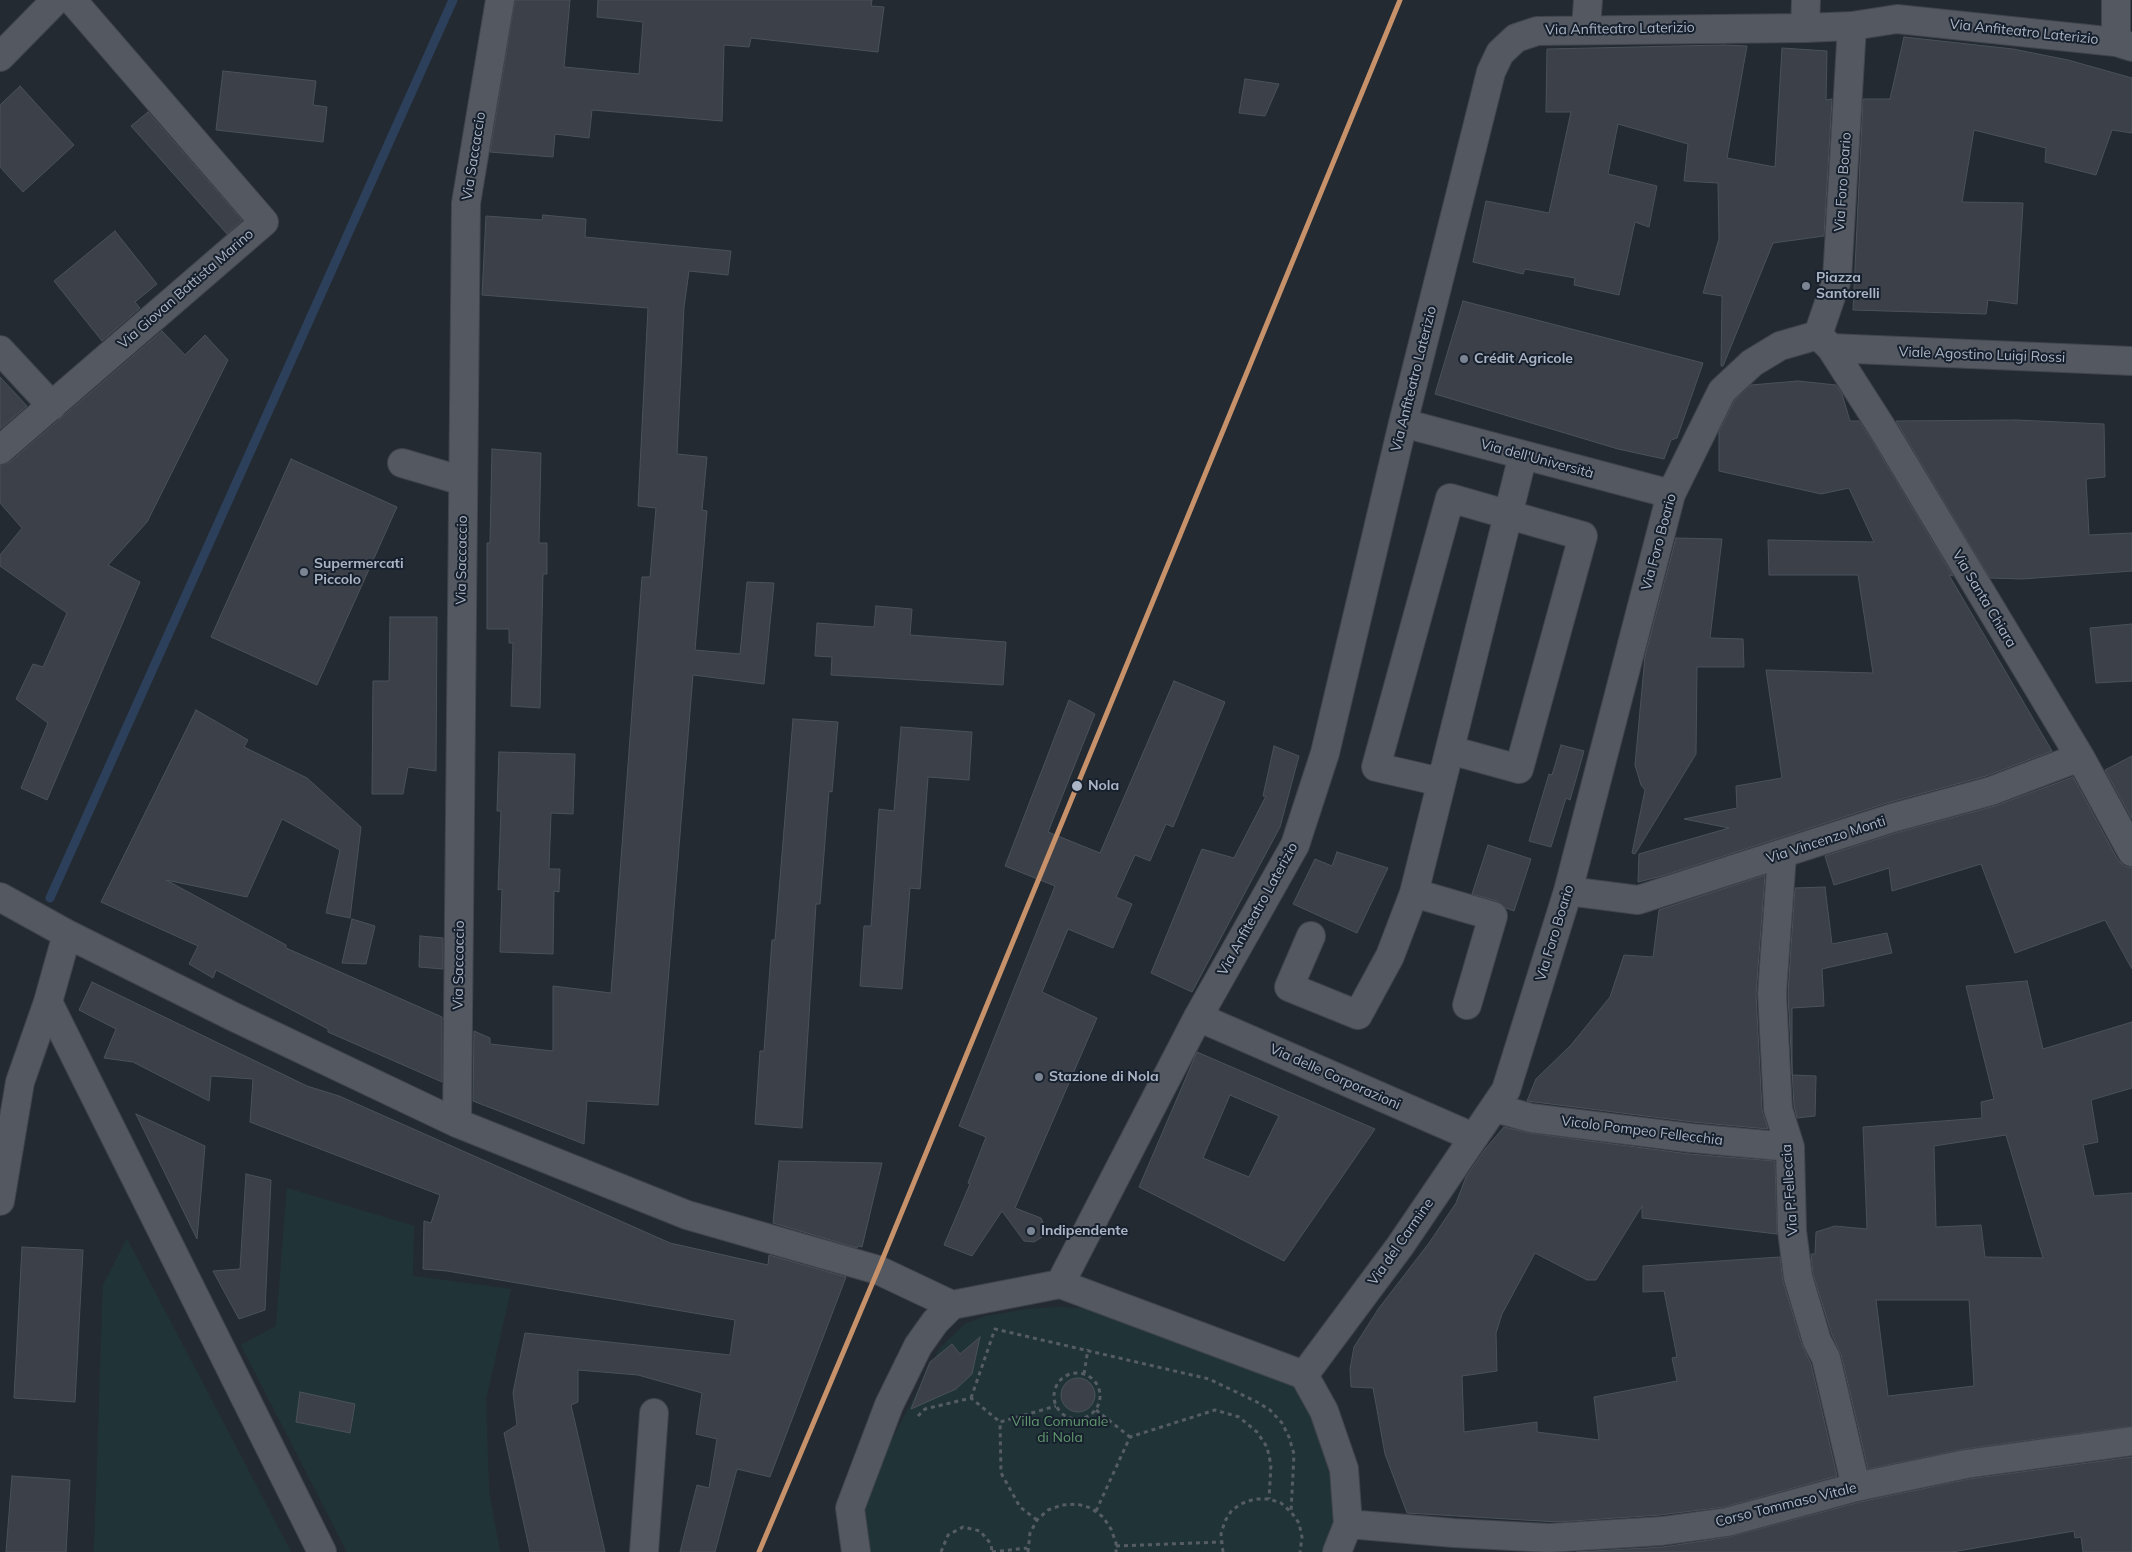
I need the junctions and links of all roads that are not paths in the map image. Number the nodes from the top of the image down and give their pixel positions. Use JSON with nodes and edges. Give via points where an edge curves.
{"nodes":[{"id":1,"x":56,"y":0,"type":"edge"},
{"id":2,"x":72,"y":0,"type":"edge"},
{"id":3,"x":500,"y":0,"type":"edge"},
{"id":4,"x":1588,"y":0,"type":"edge"},
{"id":5,"x":1806,"y":0,"type":"edge"},
{"id":6,"x":2116,"y":0,"type":"edge"},
{"id":7,"x":1852,"y":26,"type":"junction"},
{"id":8,"x":1586,"y":28,"type":"junction"},
{"id":9,"x":1805,"y":28,"type":"junction"},
{"id":10,"x":2124,"y":45,"type":"edge"},
{"id":11,"x":0,"y":57,"type":"edge"},
{"id":12,"x":1825,"y":342,"type":"junction"},
{"id":13,"x":0,"y":350,"type":"edge"},
{"id":14,"x":2132,"y":361,"type":"edge"},
{"id":15,"x":52,"y":406,"type":"junction"},
{"id":16,"x":1403,"y":423,"type":"junction"},
{"id":17,"x":0,"y":450,"type":"edge"},
{"id":18,"x":1523,"y":455,"type":"junction"},
{"id":19,"x":402,"y":464,"type":"dead end"},
{"id":20,"x":463,"y":481,"type":"junction"},
{"id":21,"x":1670,"y":494,"type":"junction"},
{"id":22,"x":1509,"y":515,"type":"junction"},
{"id":23,"x":1450,"y":750,"type":"junction"},
{"id":24,"x":2080,"y":757,"type":"junction"},
{"id":25,"x":1442,"y":782,"type":"junction"},
{"id":26,"x":2132,"y":852,"type":"edge"},
{"id":27,"x":1782,"y":855,"type":"junction"},
{"id":28,"x":1568,"y":891,"type":"junction"},
{"id":29,"x":1414,"y":893,"type":"junction"},
{"id":30,"x":0,"y":897,"type":"edge"},
{"id":31,"x":67,"y":934,"type":"junction"},
{"id":32,"x":1311,"y":936,"type":"dead end"},
{"id":33,"x":48,"y":1002,"type":"junction"},
{"id":34,"x":1468,"y":1005,"type":"dead end"},
{"id":35,"x":1198,"y":1017,"type":"junction"},
{"id":36,"x":1495,"y":1108,"type":"junction"},
{"id":37,"x":457,"y":1123,"type":"junction"},
{"id":38,"x":1472,"y":1137,"type":"junction"},
{"id":39,"x":1790,"y":1147,"type":"junction"},
{"id":40,"x":0,"y":1201,"type":"edge"},
{"id":41,"x":1060,"y":1284,"type":"junction"},
{"id":42,"x":952,"y":1306,"type":"junction"},
{"id":43,"x":1304,"y":1375,"type":"junction"},
{"id":44,"x":654,"y":1413,"type":"dead end"},
{"id":45,"x":2132,"y":1441,"type":"edge"},
{"id":46,"x":1856,"y":1487,"type":"junction"},
{"id":47,"x":1348,"y":1524,"type":"junction"},
{"id":48,"x":1455,"y":1543,"type":"edge"},
{"id":49,"x":322,"y":1552,"type":"edge"},
{"id":50,"x":644,"y":1552,"type":"edge"},
{"id":51,"x":856,"y":1552,"type":"edge"},
{"id":52,"x":1337,"y":1552,"type":"edge"}],
"edges":[{"from":1,"to":11,"type":"street"},
{"from":2,"to":15,"type":"street","name":"Via Giovan Battista Marino","via":[[264,222]]},
{"from":3,"to":20,"type":"street","name":"Via Saccaccio","via":[[466,203]]},
{"from":4,"to":8,"type":"street"},
{"from":5,"to":9,"type":"street"},
{"from":6,"to":10,"type":"street"},
{"from":7,"to":9,"type":"street","name":"Via Anfiteatro Laterizio"},
{"from":7,"to":10,"type":"street","name":"Via Anfiteatro Laterizio","via":[[1897,19]]},
{"from":7,"to":12,"type":"street","name":"Via Foro Boario","via":[[1837,279]]},
{"from":8,"to":9,"type":"street","name":"Via Anfiteatro Laterizio"},
{"from":8,"to":16,"type":"street","name":"Via Anfiteatro Laterizio","via":[[1526,33],[1500,53],[1488,82]]},
{"from":12,"to":14,"type":"street","name":"Viale Agostino Luigi Rossi"},
{"from":12,"to":21,"type":"street","name":"Via Foro Boario","via":[[1780,346],[1752,363],[1722,391]]},
{"from":12,"to":24,"type":"street","name":"Via Santa Chiara"},
{"from":13,"to":15,"type":"street"},
{"from":15,"to":17,"type":"street","name":"Via Giovan Battista Marino"},
{"from":16,"to":18,"type":"street","name":"Via dell'Università"},
{"from":16,"to":35,"type":"street","name":"Via Anfiteatro Laterizio","via":[[1325,753],[1295,845]]},
{"from":18,"to":21,"type":"street","name":"Via dell'Università"},
{"from":18,"to":22,"type":"street"},
{"from":19,"to":20,"type":"street"},
{"from":20,"to":37,"type":"street","name":"Via Saccaccio"},
{"from":21,"to":28,"type":"street","name":"Via Foro Boario"},
{"from":22,"to":23,"type":"street"},
{"from":22,"to":23,"type":"street","via":[[1583,536],[1519,769]]},
{"from":22,"to":25,"type":"street","via":[[1450,498],[1376,767]]},
{"from":23,"to":25,"type":"street"},
{"from":24,"to":26,"type":"street","name":"Via Santa Chiara"},
{"from":24,"to":27,"type":"street","name":"Via Vincenzo Monti","via":[[1991,791],[1892,818]]},
{"from":25,"to":29,"type":"street"},
{"from":27,"to":28,"type":"street","name":"Via Vincenzo Monti","via":[[1638,900]]},
{"from":27,"to":39,"type":"street","name":"Via P.Felleccia","via":[[1772,993],[1778,1109]]},
{"from":28,"to":36,"type":"street","name":"Via Foro Boario","via":[[1506,1090]]},
{"from":29,"to":32,"type":"street","via":[[1390,956],[1358,1015],[1289,987]]},
{"from":29,"to":34,"type":"street","via":[[1493,916]]},
{"from":30,"to":31,"type":"street"},
{"from":31,"to":33,"type":"street"},
{"from":31,"to":37,"type":"street","via":[[234,1018]]},
{"from":33,"to":40,"type":"street","via":[[20,1082]]},
{"from":33,"to":49,"type":"street"},
{"from":35,"to":38,"type":"street","name":"Via delle Corporazioni"},
{"from":35,"to":41,"type":"street","name":"Via Anfiteatro Laterizio"},
{"from":36,"to":38,"type":"street","name":"Via del Carmine"},
{"from":36,"to":39,"type":"street","name":"Vicolo Pompeo Fellecchia","via":[[1540,1119]]},
{"from":37,"to":42,"type":"street","via":[[686,1215],[878,1270]]},
{"from":38,"to":43,"type":"street","name":"Via del Carmine","via":[[1400,1246]]},
{"from":39,"to":46,"type":"street","name":"Via P.Felleccia","via":[[1792,1231],[1798,1277],[1817,1341],[1826,1358]]},
{"from":41,"to":42,"type":"street"},
{"from":41,"to":43,"type":"street"},
{"from":42,"to":51,"type":"street","via":[[935,1322],[918,1346],[886,1413],[850,1508]]},
{"from":43,"to":47,"type":"street","via":[[1324,1411],[1344,1469]]},
{"from":44,"to":50,"type":"street"},
{"from":45,"to":46,"type":"street","name":"Corso Tommaso Vitale","via":[[1966,1464]]},
{"from":46,"to":48,"type":"street","name":"Corso Tommaso Vitale","via":[[1727,1522],[1662,1531]]},
{"from":47,"to":48,"type":"street","name":"Corso Tommaso Vitale"},
{"from":47,"to":52,"type":"street"}]}
